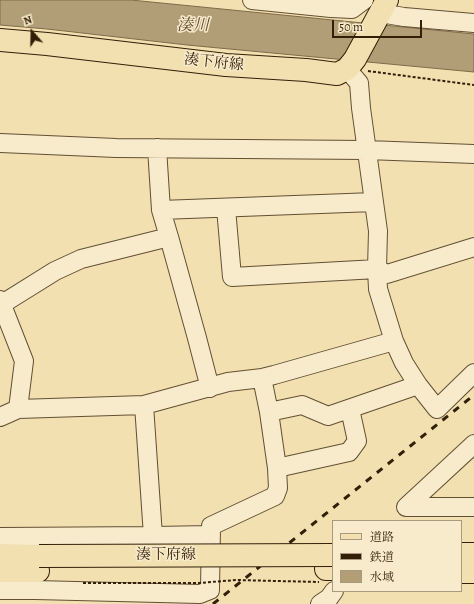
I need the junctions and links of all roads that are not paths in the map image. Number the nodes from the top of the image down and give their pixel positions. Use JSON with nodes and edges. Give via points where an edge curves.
{"nodes":[{"id":1,"x":252,"y":0,"type":"edge"},
{"id":2,"x":378,"y":3,"type":"edge"},
{"id":3,"x":474,"y":23,"type":"edge"},
{"id":4,"x":0,"y":40,"type":"edge"},
{"id":5,"x":351,"y":64,"type":"junction"},
{"id":6,"x":0,"y":143,"type":"edge"},
{"id":7,"x":157,"y":148,"type":"junction"},
{"id":8,"x":367,"y":150,"type":"junction"},
{"id":9,"x":474,"y":154,"type":"edge"},
{"id":10,"x":374,"y":202,"type":"junction"},
{"id":11,"x":226,"y":208,"type":"junction"},
{"id":12,"x":161,"y":210,"type":"junction"},
{"id":13,"x":169,"y":237,"type":"junction"},
{"id":14,"x":474,"y":246,"type":"edge"},
{"id":15,"x":377,"y":270,"type":"junction"},
{"id":16,"x":2,"y":308,"type":"edge"},
{"id":17,"x":394,"y":341,"type":"junction"},
{"id":18,"x":474,"y":373,"type":"edge"},
{"id":19,"x":262,"y":378,"type":"junction"},
{"id":20,"x":418,"y":385,"type":"junction"},
{"id":21,"x":210,"y":388,"type":"junction"},
{"id":22,"x":144,"y":405,"type":"junction"},
{"id":23,"x":350,"y":408,"type":"junction"},
{"id":24,"x":18,"y":409,"type":"junction"},
{"id":25,"x":269,"y":412,"type":"junction"},
{"id":26,"x":0,"y":417,"type":"edge"},
{"id":27,"x":474,"y":444,"type":"edge"},
{"id":28,"x":277,"y":468,"type":"junction"},
{"id":29,"x":474,"y":507,"type":"edge"},
{"id":30,"x":211,"y":535,"type":"junction"},
{"id":31,"x":153,"y":536,"type":"junction"},
{"id":32,"x":0,"y":537,"type":"edge"},
{"id":33,"x":462,"y":554,"type":"edge"},
{"id":34,"x":474,"y":554,"type":"edge"},
{"id":35,"x":0,"y":555,"type":"edge"},
{"id":36,"x":38,"y":564,"type":"junction"},
{"id":37,"x":0,"y":571,"type":"edge"},
{"id":38,"x":462,"y":572,"type":"edge"},
{"id":39,"x":474,"y":572,"type":"edge"},
{"id":40,"x":329,"y":573,"type":"edge"},
{"id":41,"x":0,"y":590,"type":"edge"},
{"id":42,"x":320,"y":604,"type":"edge"}],
"edges":[{"from":1,"to":2,"type":"street","via":[[352,9]]},
{"from":2,"to":3,"type":"street","via":[[404,17]]},
{"from":2,"to":5,"type":"main road"},
{"from":4,"to":5,"type":"main road","name":"湊下府線","via":[[226,65],[337,74]]},
{"from":5,"to":8,"type":"street","via":[[359,83]]},
{"from":6,"to":7,"type":"street"},
{"from":7,"to":8,"type":"street"},
{"from":7,"to":12,"type":"street"},
{"from":8,"to":9,"type":"street"},
{"from":8,"to":10,"type":"street"},
{"from":10,"to":11,"type":"street"},
{"from":10,"to":15,"type":"street","via":[[378,232]]},
{"from":11,"to":12,"type":"street"},
{"from":11,"to":15,"type":"street","via":[[232,277]]},
{"from":12,"to":13,"type":"street"},
{"from":13,"to":16,"type":"street","via":[[81,258],[55,271]]},
{"from":13,"to":21,"type":"street"},
{"from":14,"to":15,"type":"street","via":[[388,274]]},
{"from":15,"to":17,"type":"street","via":[[378,289]]},
{"from":16,"to":24,"type":"street","via":[[24,361]]},
{"from":17,"to":19,"type":"street"},
{"from":17,"to":20,"type":"street"},
{"from":18,"to":20,"type":"street","via":[[437,409]]},
{"from":19,"to":21,"type":"street","via":[[228,382]]},
{"from":19,"to":25,"type":"street"},
{"from":20,"to":23,"type":"street"},
{"from":21,"to":22,"type":"street"},
{"from":22,"to":24,"type":"street"},
{"from":22,"to":31,"type":"street"},
{"from":23,"to":25,"type":"street","via":[[328,416],[302,406]]},
{"from":23,"to":28,"type":"street","via":[[357,441],[349,452]]},
{"from":24,"to":26,"type":"street"},
{"from":25,"to":28,"type":"street"},
{"from":27,"to":29,"type":"street","via":[[406,507]]},
{"from":28,"to":30,"type":"street","via":[[278,488],[274,496],[211,526]]},
{"from":30,"to":31,"type":"street"},
{"from":30,"to":41,"type":"street","via":[[210,590],[200,594]]},
{"from":31,"to":32,"type":"street"},
{"from":33,"to":34,"type":"main road"},
{"from":35,"to":36,"type":"main road","name":"湊下府線"},
{"from":36,"to":37,"type":"main road","name":"湊下府線"},
{"from":36,"to":40,"type":"main road","name":"湊下府線","bridge":true},
{"from":38,"to":39,"type":"main road"},
{"from":40,"to":42,"type":"street","via":[[329,598]]}]}
